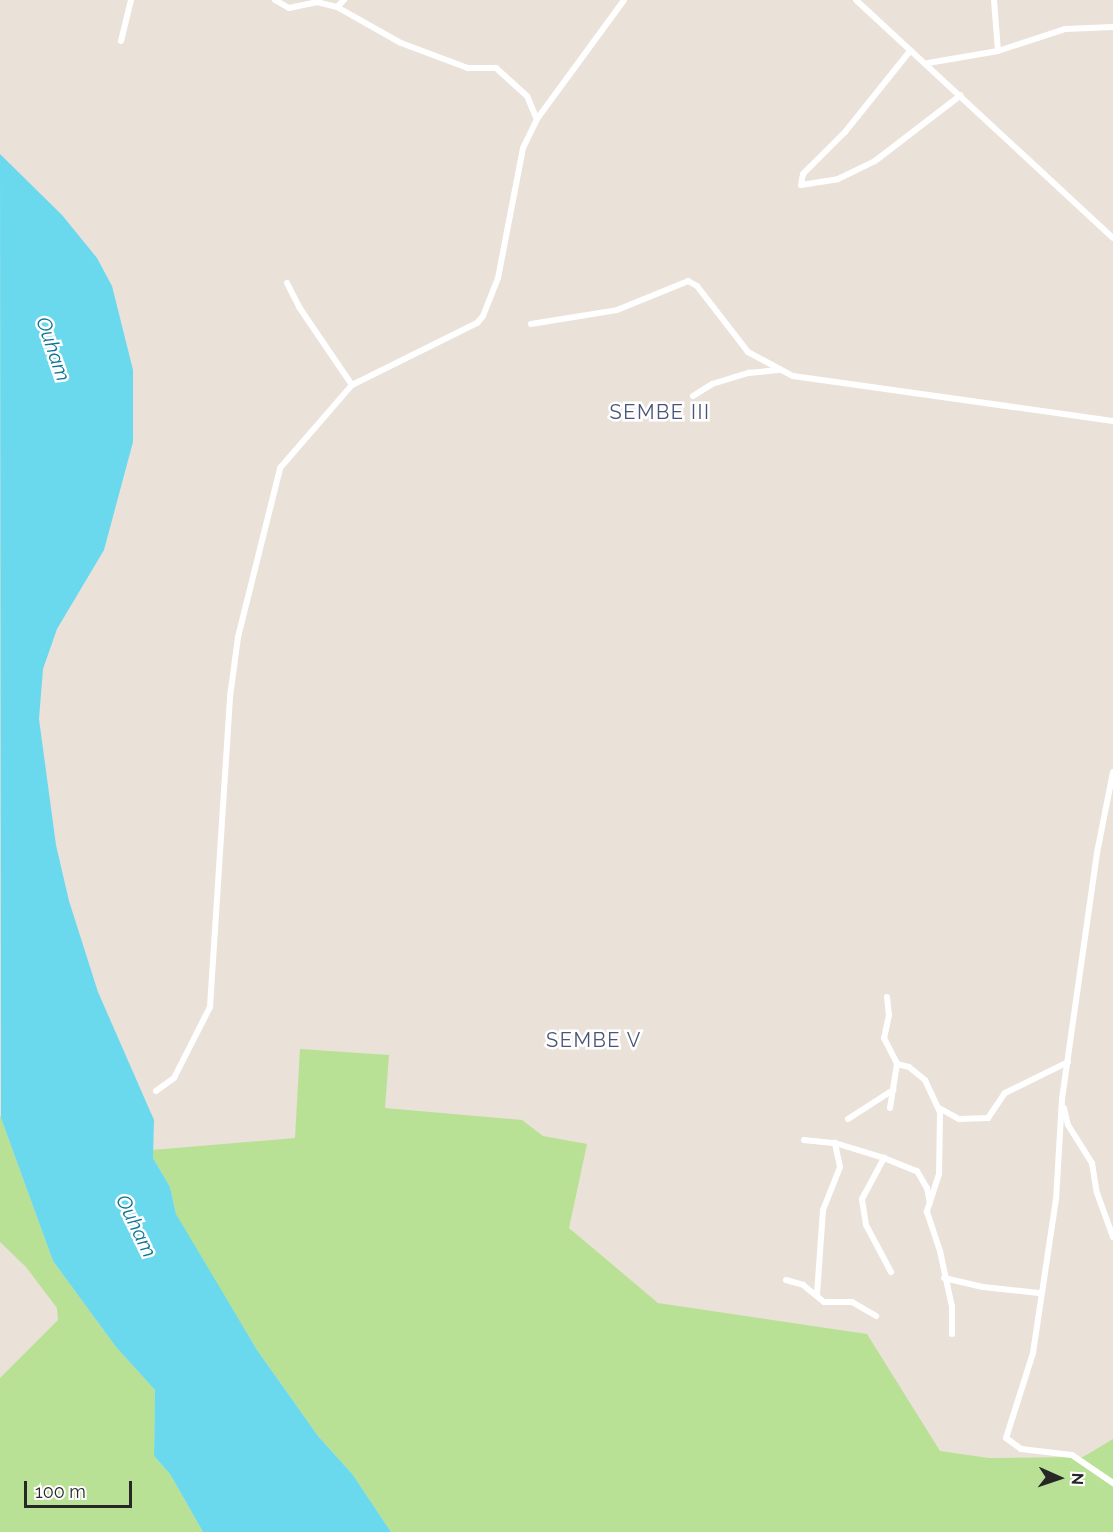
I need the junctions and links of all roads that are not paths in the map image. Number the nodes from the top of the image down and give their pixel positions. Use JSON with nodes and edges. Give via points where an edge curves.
{"nodes":[{"id":1,"x":131,"y":0,"type":"edge"},
{"id":2,"x":275,"y":0,"type":"edge"},
{"id":3,"x":344,"y":0,"type":"edge"},
{"id":4,"x":624,"y":0,"type":"edge"},
{"id":5,"x":856,"y":0,"type":"edge"},
{"id":6,"x":994,"y":0,"type":"edge"},
{"id":7,"x":337,"y":7,"type":"junction"},
{"id":8,"x":1113,"y":27,"type":"edge"},
{"id":9,"x":121,"y":41,"type":"dead end"},
{"id":10,"x":910,"y":51,"type":"junction"},
{"id":11,"x":998,"y":51,"type":"junction"},
{"id":12,"x":928,"y":63,"type":"junction"},
{"id":13,"x":961,"y":94,"type":"junction"},
{"id":14,"x":537,"y":119,"type":"junction"},
{"id":15,"x":1113,"y":238,"type":"edge"},
{"id":16,"x":288,"y":283,"type":"dead end"},
{"id":17,"x":531,"y":324,"type":"dead end"},
{"id":18,"x":781,"y":370,"type":"junction"},
{"id":19,"x":352,"y":385,"type":"junction"},
{"id":20,"x":693,"y":396,"type":"dead end"},
{"id":21,"x":1113,"y":421,"type":"edge"},
{"id":22,"x":1113,"y":772,"type":"edge"},
{"id":23,"x":887,"y":997,"type":"dead end"},
{"id":24,"x":1068,"y":1062,"type":"junction"},
{"id":25,"x":897,"y":1064,"type":"junction"},
{"id":26,"x":893,"y":1090,"type":"junction"},
{"id":27,"x":156,"y":1091,"type":"dead end"},
{"id":28,"x":1062,"y":1099,"type":"junction"},
{"id":29,"x":936,"y":1106,"type":"junction"},
{"id":30,"x":890,"y":1108,"type":"dead end"},
{"id":31,"x":848,"y":1119,"type":"dead end"},
{"id":32,"x":804,"y":1140,"type":"dead end"},
{"id":33,"x":835,"y":1143,"type":"junction"},
{"id":34,"x":884,"y":1158,"type":"junction"},
{"id":35,"x":930,"y":1206,"type":"junction"},
{"id":36,"x":1110,"y":1211,"type":"edge"},
{"id":37,"x":1113,"y":1237,"type":"edge"},
{"id":38,"x":891,"y":1272,"type":"dead end"},
{"id":39,"x":944,"y":1278,"type":"junction"},
{"id":40,"x":786,"y":1280,"type":"dead end"},
{"id":41,"x":1039,"y":1293,"type":"junction"},
{"id":42,"x":817,"y":1294,"type":"junction"},
{"id":43,"x":876,"y":1316,"type":"dead end"},
{"id":44,"x":952,"y":1334,"type":"dead end"},
{"id":45,"x":1113,"y":1484,"type":"edge"}],
"edges":[{"from":1,"to":9,"type":"street"},
{"from":2,"to":7,"type":"street","via":[[289,8],[317,2]]},
{"from":3,"to":7,"type":"street"},
{"from":4,"to":14,"type":"street"},
{"from":5,"to":10,"type":"street"},
{"from":6,"to":11,"type":"street"},
{"from":7,"to":14,"type":"street","via":[[401,43],[468,68],[496,68],[527,96]]},
{"from":8,"to":11,"type":"street","via":[[1065,29]]},
{"from":10,"to":12,"type":"street"},
{"from":10,"to":13,"type":"street","via":[[845,132],[803,174],[801,185],[838,179],[875,160]]},
{"from":11,"to":12,"type":"street"},
{"from":12,"to":13,"type":"street"},
{"from":13,"to":15,"type":"street"},
{"from":14,"to":19,"type":"street","via":[[523,148],[498,278],[483,316],[477,323]]},
{"from":16,"to":19,"type":"street","via":[[299,307]]},
{"from":17,"to":18,"type":"street","via":[[616,310],[688,281],[697,286],[748,352]]},
{"from":18,"to":20,"type":"street","via":[[749,373],[712,384]]},
{"from":18,"to":21,"type":"street","via":[[814,381]]},
{"from":19,"to":27,"type":"street","via":[[300,441],[273,483],[238,637],[230,696],[225,822],[210,1008],[174,1078]]},
{"from":22,"to":24,"type":"street","via":[[1097,853]]},
{"from":23,"to":25,"type":"street","via":[[885,1038]]},
{"from":24,"to":28,"type":"street"},
{"from":24,"to":29,"type":"street","via":[[1005,1093],[988,1118],[958,1119]]},
{"from":25,"to":26,"type":"street"},
{"from":25,"to":29,"type":"street","via":[[909,1067],[925,1080]]},
{"from":26,"to":30,"type":"street"},
{"from":26,"to":31,"type":"street"},
{"from":28,"to":36,"type":"street","via":[[1068,1125],[1092,1163],[1097,1194]]},
{"from":28,"to":41,"type":"street","via":[[1056,1198]]},
{"from":29,"to":35,"type":"street","via":[[940,1112],[939,1174]]},
{"from":32,"to":33,"type":"street"},
{"from":33,"to":34,"type":"street"},
{"from":33,"to":42,"type":"street","via":[[840,1167],[823,1210]]},
{"from":34,"to":35,"type":"street","via":[[917,1171],[927,1188]]},
{"from":34,"to":38,"type":"street","via":[[862,1199],[866,1225]]},
{"from":35,"to":39,"type":"street","via":[[927,1212]]},
{"from":36,"to":37,"type":"street"},
{"from":39,"to":41,"type":"street"},
{"from":39,"to":44,"type":"street","via":[[952,1307]]},
{"from":40,"to":42,"type":"street"},
{"from":41,"to":45,"type":"street","via":[[1033,1353],[1006,1438],[1021,1449],[1072,1455]]},
{"from":42,"to":43,"type":"street","via":[[824,1302],[852,1302]]}]}
